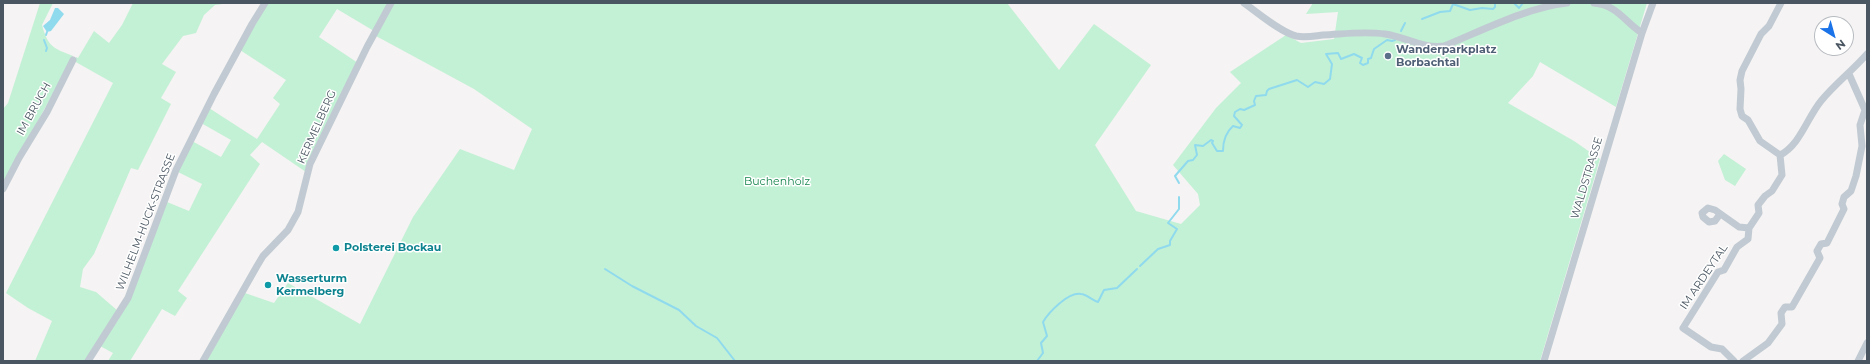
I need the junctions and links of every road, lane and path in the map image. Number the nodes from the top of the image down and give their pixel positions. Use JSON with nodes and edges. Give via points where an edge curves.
{"nodes":[{"id":1,"x":265,"y":3,"type":"edge"},
{"id":2,"x":391,"y":3,"type":"edge"},
{"id":3,"x":1244,"y":3,"type":"edge"},
{"id":4,"x":1567,"y":3,"type":"edge"},
{"id":5,"x":1594,"y":3,"type":"edge"},
{"id":6,"x":1653,"y":3,"type":"edge"},
{"id":7,"x":1781,"y":3,"type":"edge"},
{"id":8,"x":1642,"y":33,"type":"junction"},
{"id":9,"x":1867,"y":54,"type":"edge"},
{"id":10,"x":73,"y":60,"type":"dead end"},
{"id":11,"x":1849,"y":74,"type":"junction"},
{"id":12,"x":1780,"y":155,"type":"junction"},
{"id":13,"x":3,"y":189,"type":"edge"},
{"id":14,"x":1720,"y":214,"type":"dead end"},
{"id":15,"x":1749,"y":228,"type":"junction"},
{"id":16,"x":1867,"y":343,"type":"edge"},
{"id":17,"x":88,"y":361,"type":"edge"},
{"id":18,"x":203,"y":361,"type":"edge"},
{"id":19,"x":1544,"y":361,"type":"edge"},
{"id":20,"x":1734,"y":361,"type":"edge"},
{"id":21,"x":1743,"y":361,"type":"edge"},
{"id":22,"x":1858,"y":361,"type":"edge"}],
"edges":[{"from":1,"to":17,"type":"street","name":"WILHELM-HUCK-STRASSE","via":[[214,94],[176,170],[128,298]]},
{"from":2,"to":18,"type":"street","name":"KERMELBERG","via":[[310,164],[298,212],[288,230],[263,256]]},
{"from":3,"to":4,"type":"street","via":[[1294,36],[1366,32],[1407,38],[1419,45],[1435,48],[1553,4]]},
{"from":5,"to":8,"type":"street","via":[[1604,4],[1614,10]]},
{"from":6,"to":8,"type":"street","name":"WALDSTRASSE"},
{"from":7,"to":12,"type":"street","via":[[1742,71],[1740,80],[1742,116],[1748,120],[1760,141]]},
{"from":8,"to":19,"type":"street","name":"WALDSTRASSE"},
{"from":9,"to":11,"type":"street"},
{"from":10,"to":13,"type":"street","name":"IM BRUCH"},
{"from":11,"to":12,"type":"street","via":[[1840,79],[1820,102],[1792,147]]},
{"from":11,"to":21,"type":"street","via":[[1865,110],[1860,125],[1862,150],[1852,191],[1844,197],[1844,209],[1827,243],[1821,244],[1817,251],[1820,258],[1792,307],[1785,307],[1781,313],[1782,324],[1768,343]]},
{"from":12,"to":15,"type":"street","name":"IM ARDEYTAL","via":[[1782,175],[1772,191],[1758,204],[1759,214]]},
{"from":14,"to":15,"type":"street","via":[[1739,227]]},
{"from":15,"to":20,"type":"street","name":"IM ARDEYTAL","via":[[1748,238],[1737,247],[1724,270],[1718,272],[1683,328],[1711,348],[1722,349]]},
{"from":16,"to":22,"type":"street"}]}
